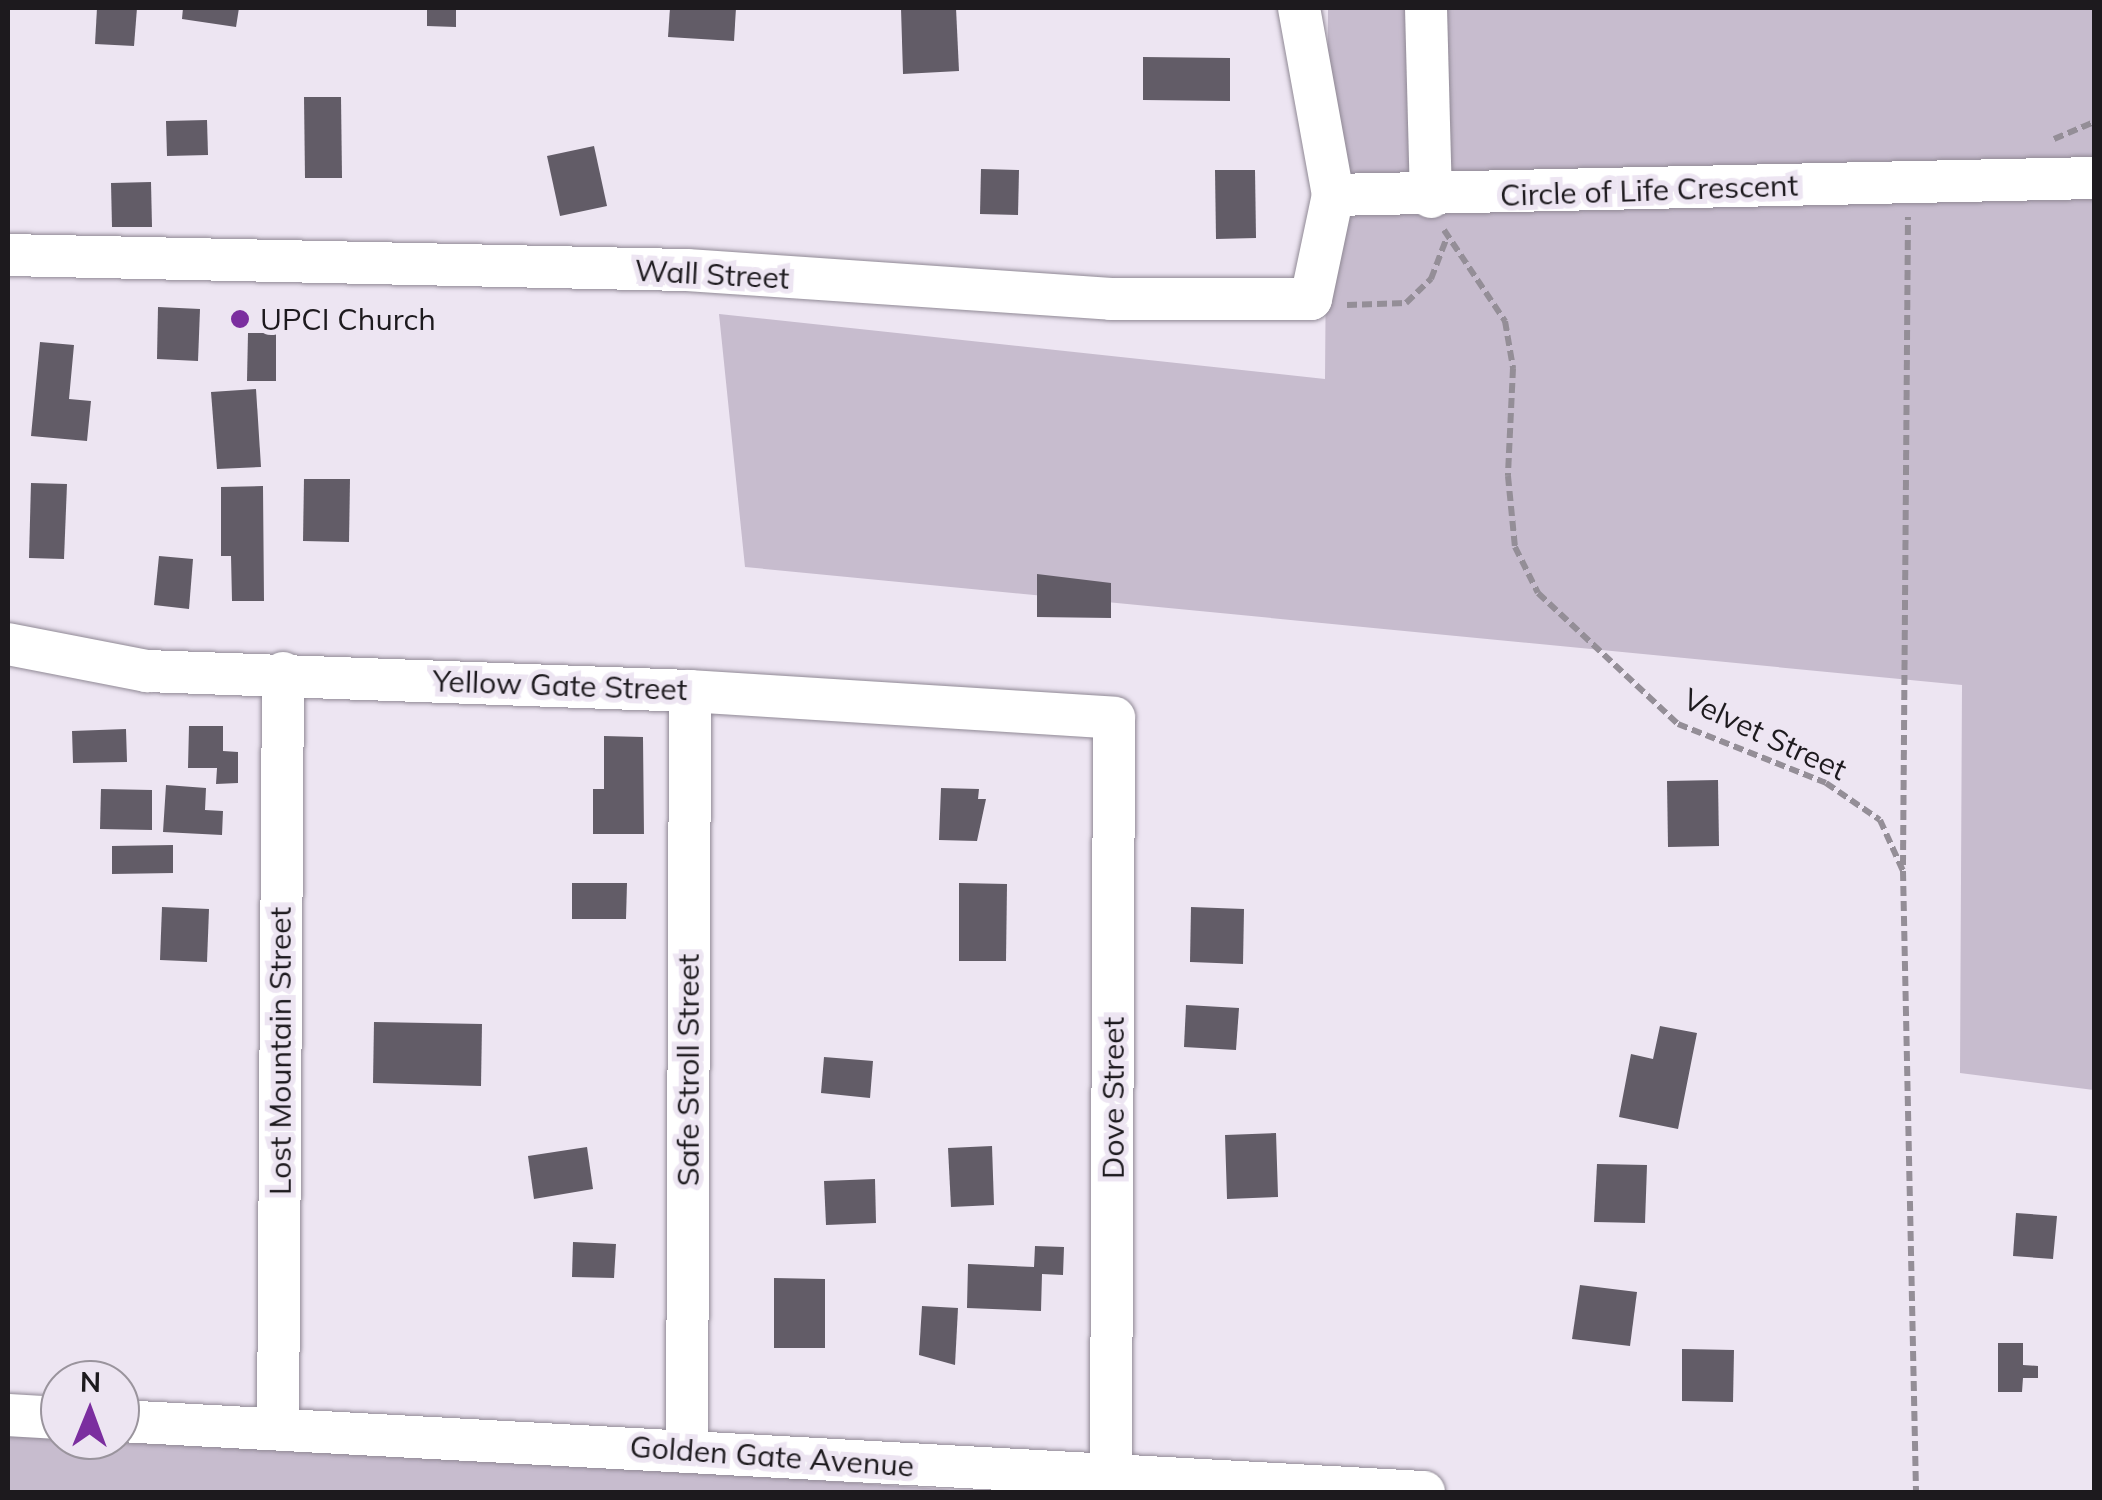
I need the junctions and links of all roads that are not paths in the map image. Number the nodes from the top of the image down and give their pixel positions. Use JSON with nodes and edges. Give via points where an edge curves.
{"nodes":[{"id":1,"x":1299,"y":8,"type":"edge"},
{"id":2,"x":1426,"y":8,"type":"edge"},
{"id":3,"x":2094,"y":178,"type":"edge"},
{"id":4,"x":1333,"y":196,"type":"junction"},
{"id":5,"x":1430,"y":196,"type":"junction"},
{"id":6,"x":8,"y":255,"type":"edge"},
{"id":7,"x":8,"y":644,"type":"edge"},
{"id":8,"x":283,"y":674,"type":"junction"},
{"id":9,"x":690,"y":691,"type":"junction"},
{"id":10,"x":1114,"y":718,"type":"joint"},
{"id":11,"x":8,"y":1415,"type":"edge"},
{"id":12,"x":40,"y":1417,"type":"edge"},
{"id":13,"x":140,"y":1422,"type":"edge"},
{"id":14,"x":278,"y":1430,"type":"junction"},
{"id":15,"x":687,"y":1450,"type":"junction"},
{"id":16,"x":1111,"y":1478,"type":"junction"},
{"id":17,"x":1424,"y":1492,"type":"edge"}],
"edges":[{"from":1,"to":4,"type":"street"},
{"from":2,"to":5,"type":"street"},
{"from":3,"to":5,"type":"street","name":"Circle of Life Crescent"},
{"from":4,"to":5,"type":"street","name":"Circle of Life Crescent"},
{"from":4,"to":6,"type":"street","name":"Wall Street","via":[[1311,299],[1111,299],[686,270]]},
{"from":7,"to":8,"type":"street","name":"Yellow Gate Street","via":[[148,671]]},
{"from":8,"to":9,"type":"street","name":"Yellow Gate Street"},
{"from":8,"to":14,"type":"street","name":"Lost Mountain Street"},
{"from":9,"to":10,"type":"street","name":"Yellow Gate Street"},
{"from":9,"to":15,"type":"street","name":"Safe Stroll Street"},
{"from":10,"to":16,"type":"street","name":"Dove Street"},
{"from":11,"to":12,"type":"street"},
{"from":13,"to":14,"type":"street","name":"Golden Gate Avenue"},
{"from":14,"to":15,"type":"street","name":"Golden Gate Avenue"},
{"from":15,"to":16,"type":"street","name":"Golden Gate Avenue"},
{"from":16,"to":17,"type":"street","name":"Golden Gate Avenue"}]}
